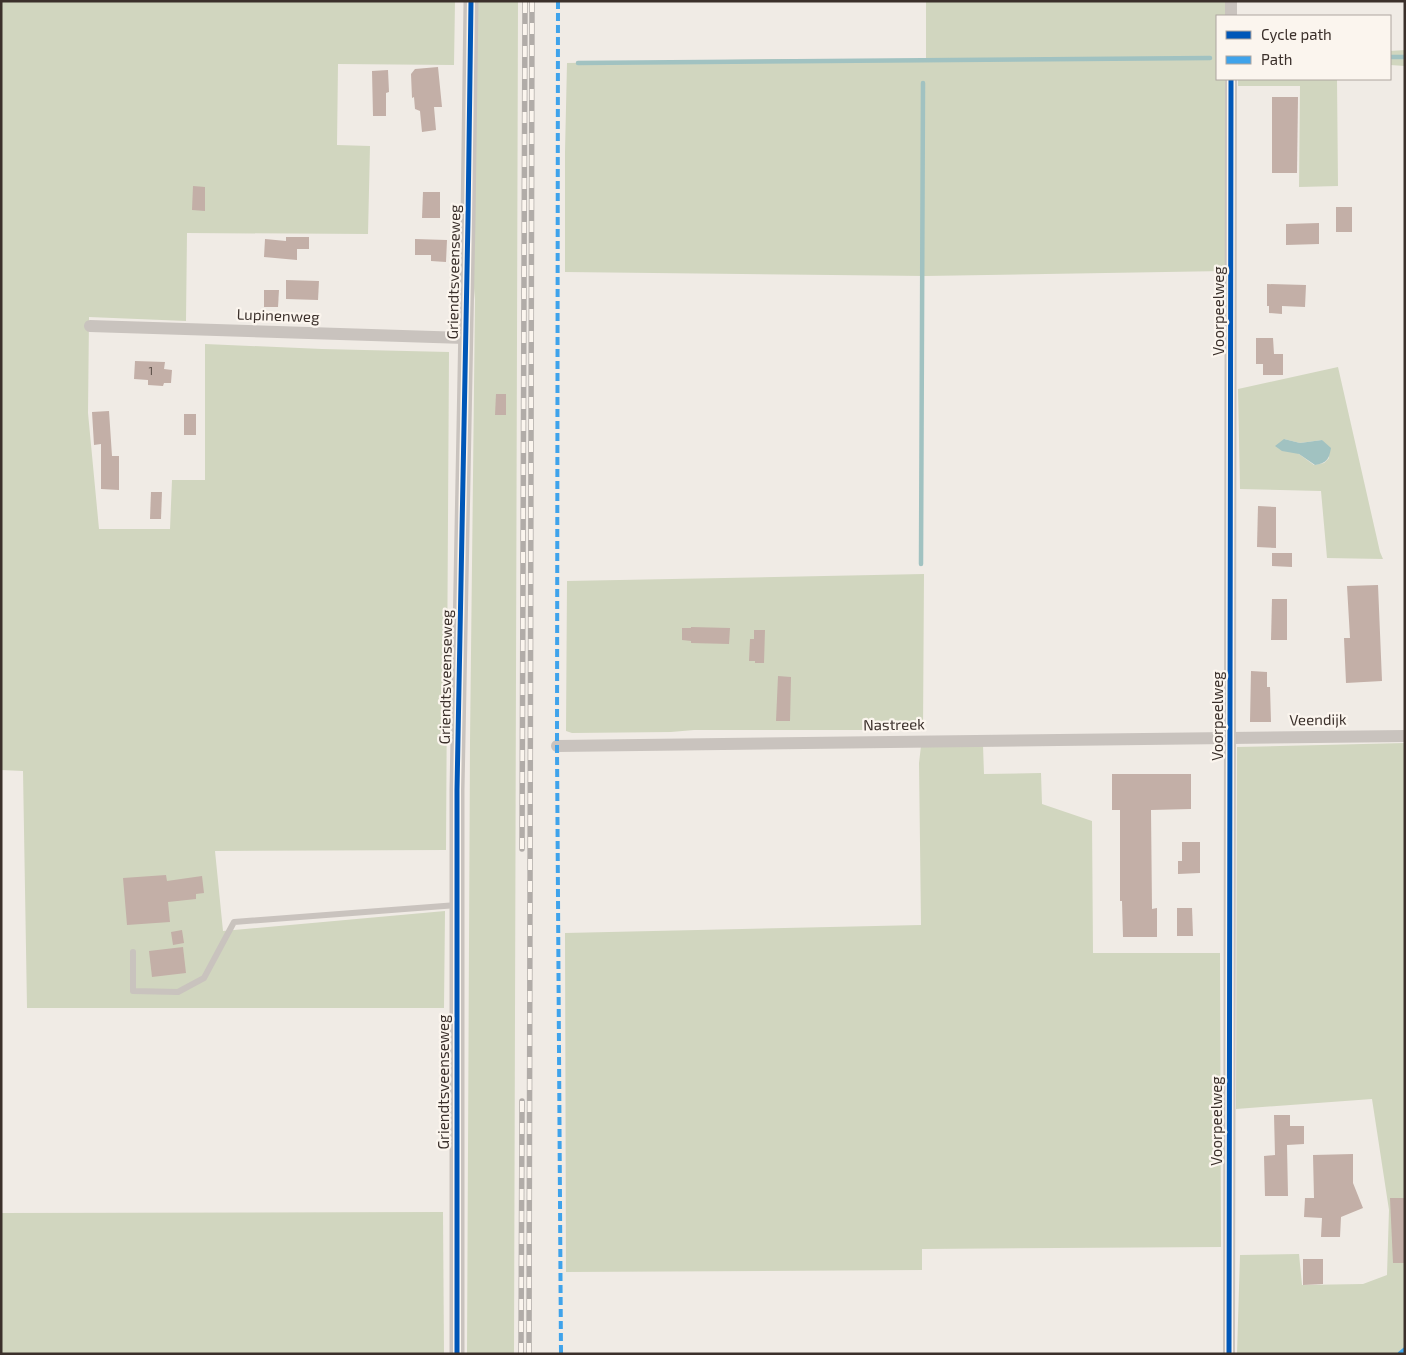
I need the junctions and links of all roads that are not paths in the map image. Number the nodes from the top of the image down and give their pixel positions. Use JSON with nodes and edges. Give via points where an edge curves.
{"nodes":[{"id":1,"x":471,"y":1,"type":"edge"},
{"id":2,"x":1231,"y":1,"type":"edge"},
{"id":3,"x":1231,"y":15,"type":"edge"},
{"id":4,"x":1231,"y":80,"type":"edge"},
{"id":5,"x":90,"y":326,"type":"dead end"},
{"id":6,"x":465,"y":338,"type":"junction"},
{"id":7,"x":1405,"y":736,"type":"edge"},
{"id":8,"x":1231,"y":737,"type":"junction"},
{"id":9,"x":557,"y":746,"type":"dead end"},
{"id":10,"x":457,"y":905,"type":"junction"},
{"id":11,"x":134,"y":952,"type":"dead end"},
{"id":12,"x":457,"y":1354,"type":"edge"},
{"id":13,"x":1229,"y":1354,"type":"edge"}],
"edges":[{"from":1,"to":6,"type":"street","name":"Griendtsveenseweg"},
{"from":2,"to":3,"type":"street"},
{"from":4,"to":8,"type":"street","name":"Voorpeelweg"},
{"from":5,"to":6,"type":"street","name":"Lupinenweg"},
{"from":6,"to":10,"type":"street","name":"Griendtsveenseweg"},
{"from":7,"to":8,"type":"street","name":"Veendijk"},
{"from":8,"to":9,"type":"street","name":"Nastreek"},
{"from":8,"to":13,"type":"street","name":"Voorpeelweg"},
{"from":10,"to":11,"type":"lane","via":[[234,922],[204,978],[178,992],[133,991]]},
{"from":10,"to":12,"type":"street","name":"Griendtsveenseweg"}]}
